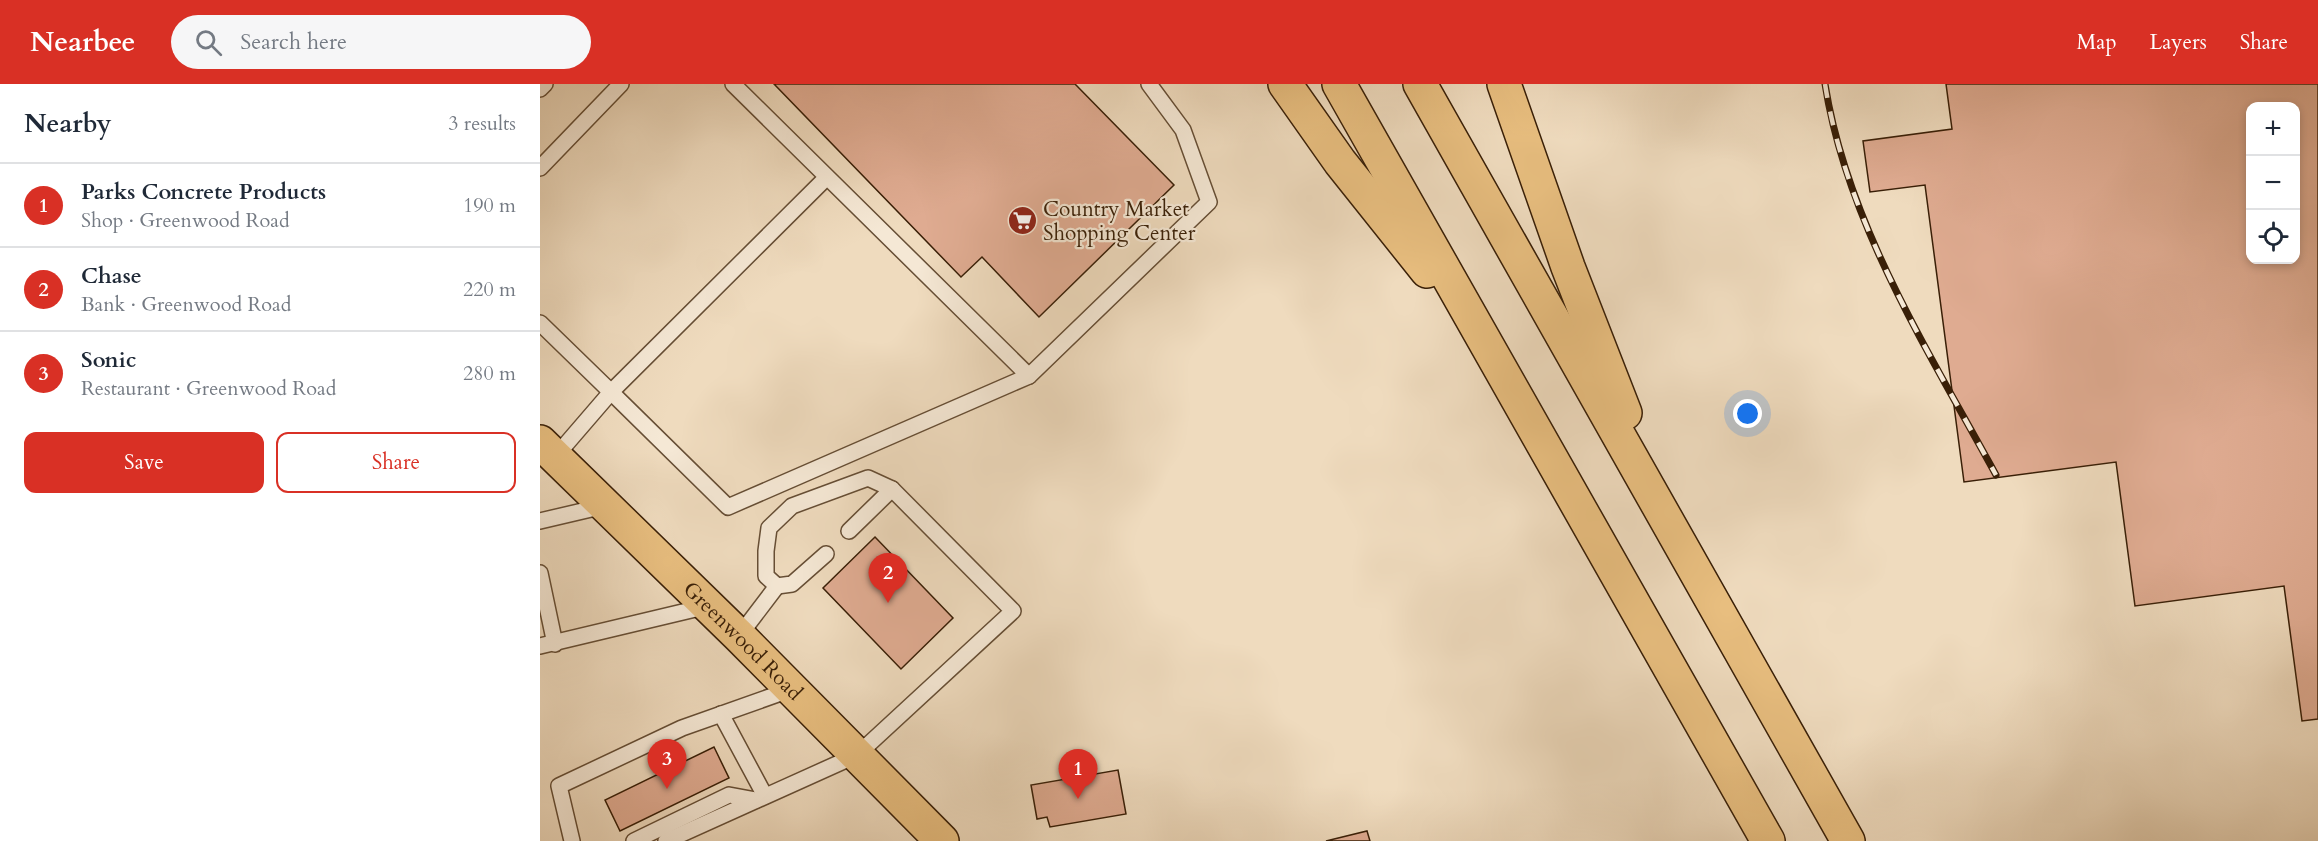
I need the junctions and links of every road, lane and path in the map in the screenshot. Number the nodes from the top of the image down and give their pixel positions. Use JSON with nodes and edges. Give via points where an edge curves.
{"nodes":[{"id":1,"x":545,"y":84,"type":"edge"},
{"id":2,"x":621,"y":84,"type":"edge"},
{"id":3,"x":733,"y":84,"type":"edge"},
{"id":4,"x":1149,"y":84,"type":"edge"},
{"id":5,"x":1285,"y":84,"type":"edge"},
{"id":6,"x":1340,"y":84,"type":"edge"},
{"id":7,"x":1420,"y":84,"type":"edge"},
{"id":8,"x":1504,"y":84,"type":"edge"},
{"id":9,"x":540,"y":88,"type":"edge"},
{"id":10,"x":540,"y":168,"type":"edge"},
{"id":11,"x":827,"y":177,"type":"junction"},
{"id":12,"x":540,"y":323,"type":"edge"},
{"id":13,"x":1492,"y":354,"type":"junction"},
{"id":14,"x":1029,"y":376,"type":"junction"},
{"id":15,"x":611,"y":392,"type":"junction"},
{"id":16,"x":547,"y":449,"type":"edge"},
{"id":17,"x":892,"y":489,"type":"junction"},
{"id":18,"x":604,"y":506,"type":"junction"},
{"id":19,"x":540,"y":522,"type":"edge"},
{"id":20,"x":1668,"y":523,"type":"junction"},
{"id":21,"x":849,"y":531,"type":"dead end"},
{"id":22,"x":826,"y":554,"type":"dead end"},
{"id":23,"x":540,"y":573,"type":"edge"},
{"id":24,"x":777,"y":586,"type":"junction"},
{"id":25,"x":708,"y":606,"type":"junction"},
{"id":26,"x":739,"y":636,"type":"junction"},
{"id":27,"x":547,"y":645,"type":"edge"},
{"id":28,"x":792,"y":689,"type":"junction"},
{"id":29,"x":721,"y":714,"type":"junction"},
{"id":30,"x":857,"y":755,"type":"junction"},
{"id":31,"x":760,"y":798,"type":"junction"},
{"id":32,"x":572,"y":841,"type":"edge"},
{"id":33,"x":634,"y":841,"type":"edge"},
{"id":34,"x":666,"y":841,"type":"edge"},
{"id":35,"x":942,"y":841,"type":"edge"},
{"id":36,"x":1768,"y":841,"type":"edge"},
{"id":37,"x":1848,"y":841,"type":"edge"}],
"edges":[{"from":1,"to":9,"type":"lane"},
{"from":2,"to":10,"type":"lane"},
{"from":3,"to":11,"type":"lane"},
{"from":4,"to":14,"type":"lane","via":[[1183,130],[1209,202]]},
{"from":5,"to":13,"type":"main road","via":[[1340,162]]},
{"from":6,"to":13,"type":"main road"},
{"from":7,"to":20,"type":"main road"},
{"from":8,"to":20,"type":"main road","via":[[1568,267]]},
{"from":11,"to":14,"type":"lane"},
{"from":11,"to":15,"type":"lane"},
{"from":12,"to":15,"type":"lane"},
{"from":13,"to":36,"type":"main road"},
{"from":14,"to":15,"type":"lane","via":[[728,507]]},
{"from":15,"to":16,"type":"lane"},
{"from":16,"to":18,"type":"main road","name":"Greenwood Road"},
{"from":17,"to":21,"type":"lane"},
{"from":17,"to":24,"type":"lane","via":[[868,478],[792,506],[769,528],[766,576]]},
{"from":17,"to":30,"type":"lane","via":[[1014,611]]},
{"from":18,"to":19,"type":"lane"},
{"from":18,"to":25,"type":"main road","name":"Greenwood Road"},
{"from":20,"to":37,"type":"main road"},
{"from":22,"to":24,"type":"lane","via":[[792,584]]},
{"from":23,"to":27,"type":"lane"},
{"from":24,"to":26,"type":"lane"},
{"from":25,"to":26,"type":"main road","name":"Greenwood Road"},
{"from":25,"to":27,"type":"lane"},
{"from":26,"to":28,"type":"main road","name":"Greenwood Road"},
{"from":28,"to":29,"type":"lane"},
{"from":28,"to":30,"type":"main road","name":"Greenwood Road"},
{"from":29,"to":31,"type":"lane"},
{"from":29,"to":32,"type":"lane","via":[[682,728],[559,786]]},
{"from":30,"to":31,"type":"lane"},
{"from":30,"to":35,"type":"main road","name":"Greenwood Road"},
{"from":31,"to":33,"type":"lane","via":[[729,795]]},
{"from":31,"to":34,"type":"lane"}]}
